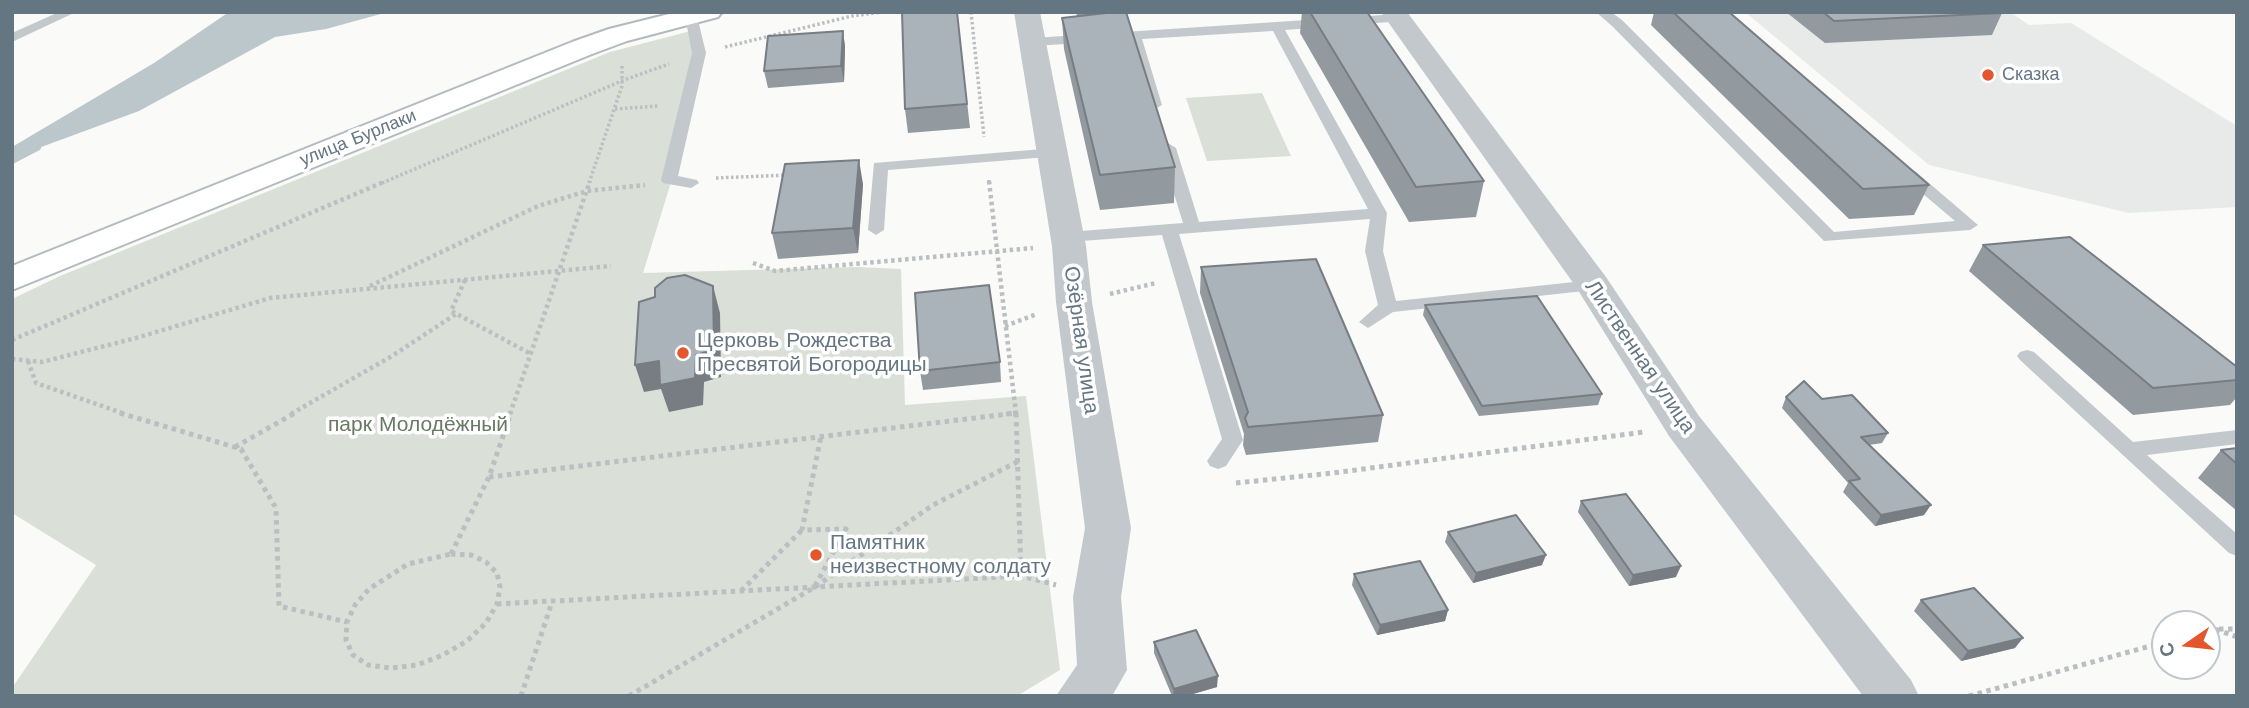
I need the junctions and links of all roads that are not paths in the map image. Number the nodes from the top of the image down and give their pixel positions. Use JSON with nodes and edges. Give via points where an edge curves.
{"nodes":[{"id":1,"x":70,"y":12,"type":"edge"},
{"id":2,"x":1602,"y":12,"type":"edge"},
{"id":3,"x":700,"y":14,"type":"edge"},
{"id":4,"x":1396,"y":15,"type":"edge"},
{"id":5,"x":1030,"y":27,"type":"edge"},
{"id":6,"x":1278,"y":27,"type":"junction"},
{"id":7,"x":1134,"y":36,"type":"junction"},
{"id":8,"x":12,"y":38,"type":"edge"},
{"id":9,"x":1055,"y":153,"type":"junction"},
{"id":10,"x":1896,"y":163,"type":"edge"},
{"id":11,"x":691,"y":183,"type":"dead end"},
{"id":12,"x":1379,"y":213,"type":"junction"},
{"id":13,"x":1193,"y":228,"type":"junction"},
{"id":14,"x":1170,"y":229,"type":"junction"},
{"id":15,"x":876,"y":230,"type":"dead end"},
{"id":16,"x":1068,"y":237,"type":"junction"},
{"id":17,"x":12,"y":279,"type":"edge"},
{"id":18,"x":1593,"y":285,"type":"junction"},
{"id":19,"x":1388,"y":307,"type":"junction"},
{"id":20,"x":1368,"y":322,"type":"dead end"},
{"id":21,"x":2027,"y":356,"type":"dead end"},
{"id":22,"x":2237,"y":437,"type":"edge"},
{"id":23,"x":2129,"y":450,"type":"junction"},
{"id":24,"x":1218,"y":461,"type":"dead end"},
{"id":25,"x":2237,"y":547,"type":"edge"},
{"id":26,"x":1098,"y":687,"type":"edge"},
{"id":27,"x":1893,"y":696,"type":"edge"}],
"edges":[{"from":1,"to":8,"type":"lane"},
{"from":2,"to":10,"type":"lane","via":[[1830,237],[1970,225]]},
{"from":3,"to":11,"type":"lane","via":[[699,53],[668,180]]},
{"from":3,"to":17,"type":"street","name":"улица Бурлаки","via":[[618,35],[533,67]]},
{"from":4,"to":6,"type":"lane"},
{"from":4,"to":18,"type":"street","name":"Лиственная улица"},
{"from":5,"to":7,"type":"lane"},
{"from":5,"to":9,"type":"street","name":"Озёрная улица"},
{"from":6,"to":7,"type":"lane"},
{"from":6,"to":12,"type":"lane"},
{"from":7,"to":13,"type":"lane"},
{"from":9,"to":15,"type":"lane","via":[[880,166]]},
{"from":9,"to":16,"type":"street","name":"Озёрная улица"},
{"from":12,"to":13,"type":"lane"},
{"from":12,"to":19,"type":"lane","via":[[1374,251]]},
{"from":13,"to":14,"type":"lane"},
{"from":14,"to":16,"type":"lane"},
{"from":14,"to":24,"type":"lane","via":[[1233,440]]},
{"from":16,"to":26,"type":"street","name":"Озёрная улица","via":[[1108,528],[1097,597]]},
{"from":18,"to":19,"type":"lane"},
{"from":18,"to":27,"type":"street","name":"Лиственная улица","via":[[1684,426]]},
{"from":19,"to":20,"type":"lane"},
{"from":21,"to":23,"type":"lane"},
{"from":22,"to":23,"type":"lane"},
{"from":23,"to":25,"type":"lane"}]}
